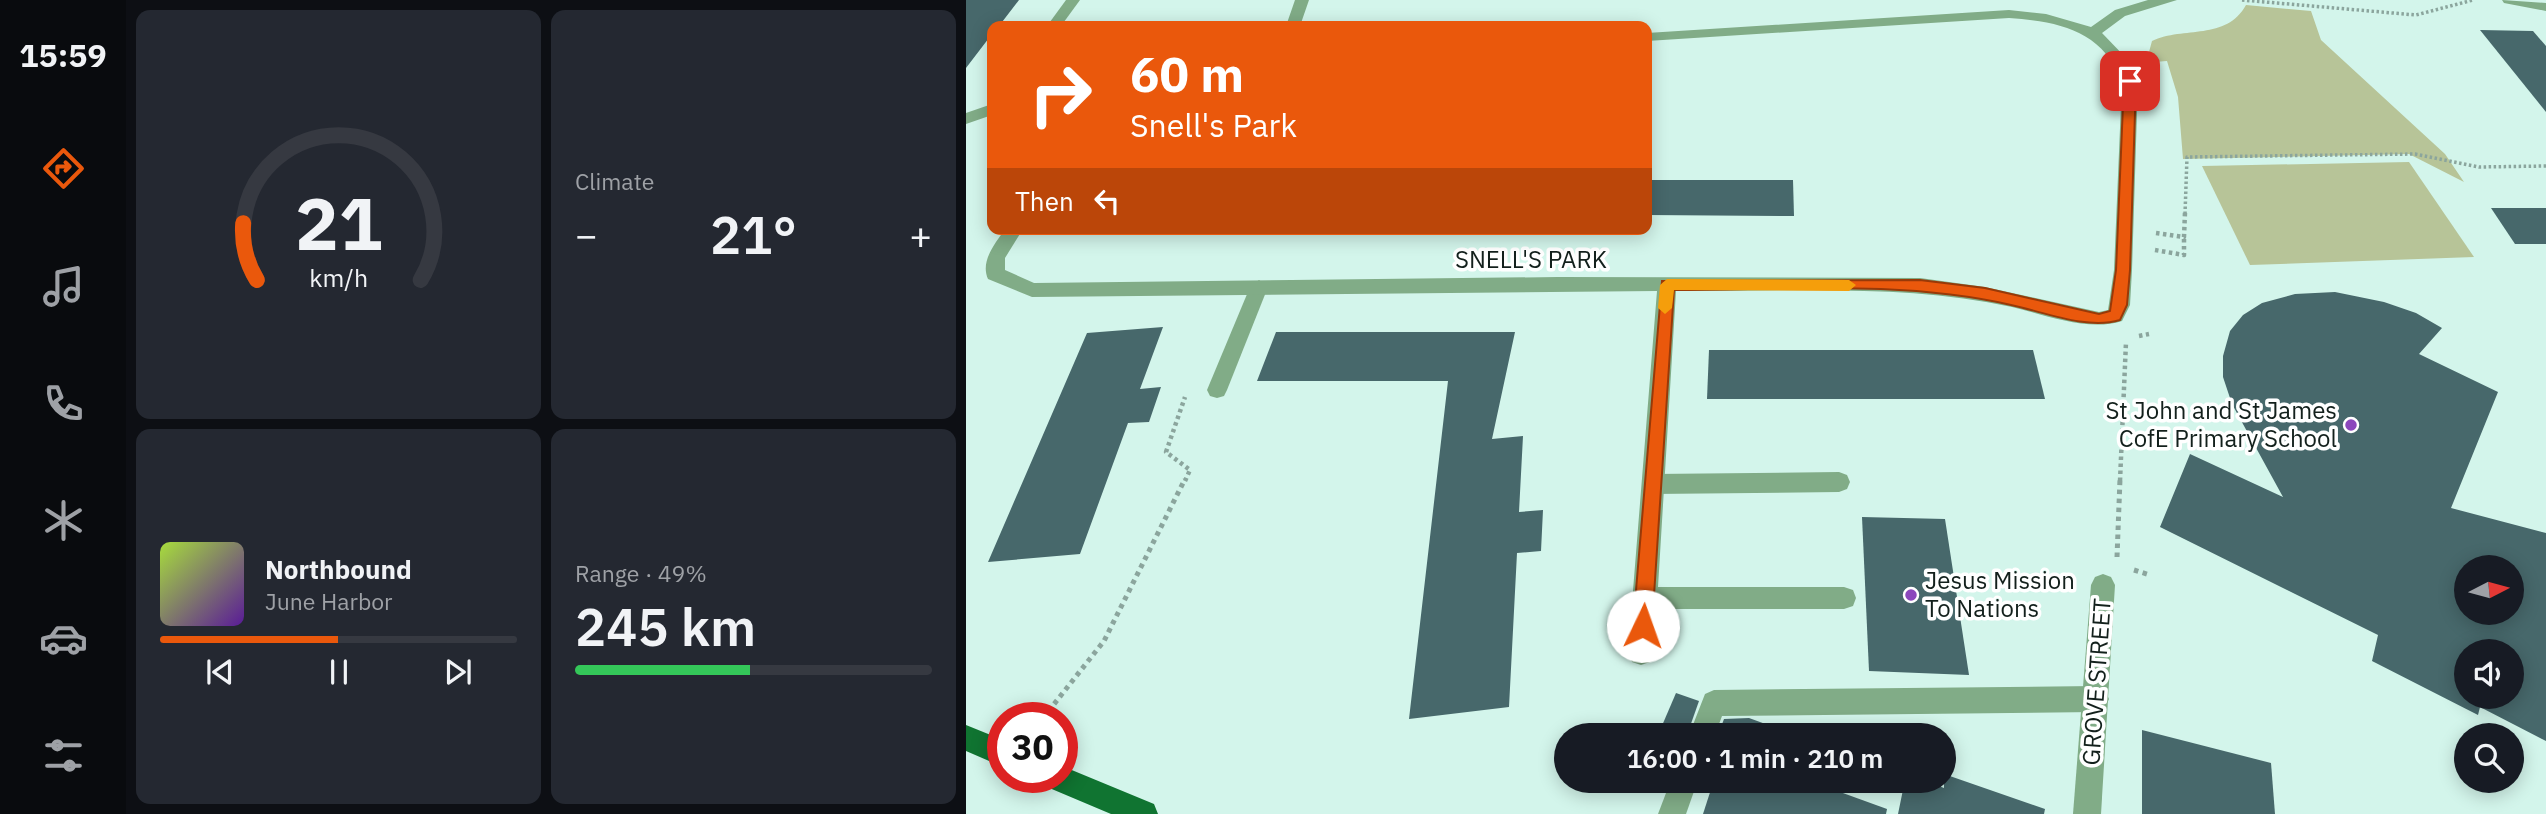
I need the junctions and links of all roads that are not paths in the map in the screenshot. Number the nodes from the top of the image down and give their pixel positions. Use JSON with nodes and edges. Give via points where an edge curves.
{"nodes":[{"id":1,"x":1073,"y":0,"type":"edge"},
{"id":2,"x":1303,"y":0,"type":"edge"},
{"id":3,"x":2170,"y":0,"type":"edge"},
{"id":4,"x":2509,"y":0,"type":"edge"},
{"id":5,"x":2546,"y":7,"type":"edge"},
{"id":6,"x":1058,"y":21,"type":"edge"},
{"id":7,"x":1295,"y":21,"type":"edge"},
{"id":8,"x":2095,"y":32,"type":"junction"},
{"id":9,"x":1652,"y":37,"type":"edge"},
{"id":10,"x":987,"y":111,"type":"edge"},
{"id":11,"x":966,"y":119,"type":"edge"},
{"id":12,"x":1010,"y":235,"type":"edge"},
{"id":13,"x":1667,"y":285,"type":"junction"},
{"id":14,"x":1259,"y":287,"type":"junction"},
{"id":15,"x":1217,"y":390,"type":"road end"},
{"id":16,"x":1839,"y":482,"type":"dead end"},
{"id":17,"x":1653,"y":484,"type":"junction"},
{"id":18,"x":2104,"y":585,"type":"road end"},
{"id":19,"x":1644,"y":598,"type":"junction"},
{"id":20,"x":1844,"y":598,"type":"dead end"},
{"id":21,"x":1641,"y":653,"type":"dead end"},
{"id":22,"x":2096,"y":699,"type":"junction"},
{"id":23,"x":1706,"y":723,"type":"edge"},
{"id":24,"x":966,"y":738,"type":"edge"},
{"id":25,"x":987,"y":747,"type":"edge"},
{"id":26,"x":1078,"y":786,"type":"edge"},
{"id":27,"x":1680,"y":793,"type":"edge"},
{"id":28,"x":1144,"y":814,"type":"edge"},
{"id":29,"x":1672,"y":814,"type":"edge"},
{"id":30,"x":2087,"y":814,"type":"edge"}],
"edges":[{"from":1,"to":6,"type":"street"},
{"from":2,"to":7,"type":"street"},
{"from":3,"to":8,"type":"street","via":[[2120,11]]},
{"from":4,"to":5,"type":"street"},
{"from":8,"to":9,"type":"street","via":[[2037,15],[2009,14]]},
{"from":8,"to":13,"type":"street","name":"SNELL'S PARK","via":[[2126,67],[2130,81],[2124,257],[2115,316],[2099,319],[1920,285]]},
{"from":10,"to":11,"type":"street"},
{"from":12,"to":14,"type":"street","name":"SNELL'S PARK","via":[[996,258],[995,274],[1032,290]]},
{"from":13,"to":14,"type":"street","name":"SNELL'S PARK"},
{"from":13,"to":17,"type":"street"},
{"from":14,"to":15,"type":"street"},
{"from":16,"to":17,"type":"street"},
{"from":17,"to":19,"type":"street"},
{"from":18,"to":22,"type":"street","name":"GROVE STREET"},
{"from":19,"to":20,"type":"street"},
{"from":19,"to":21,"type":"street"},
{"from":22,"to":23,"type":"street","via":[[1714,703]]},
{"from":22,"to":30,"type":"street","name":"GROVE STREET"},
{"from":24,"to":25,"type":"main road"},
{"from":26,"to":28,"type":"main road"},
{"from":27,"to":29,"type":"street"}]}
